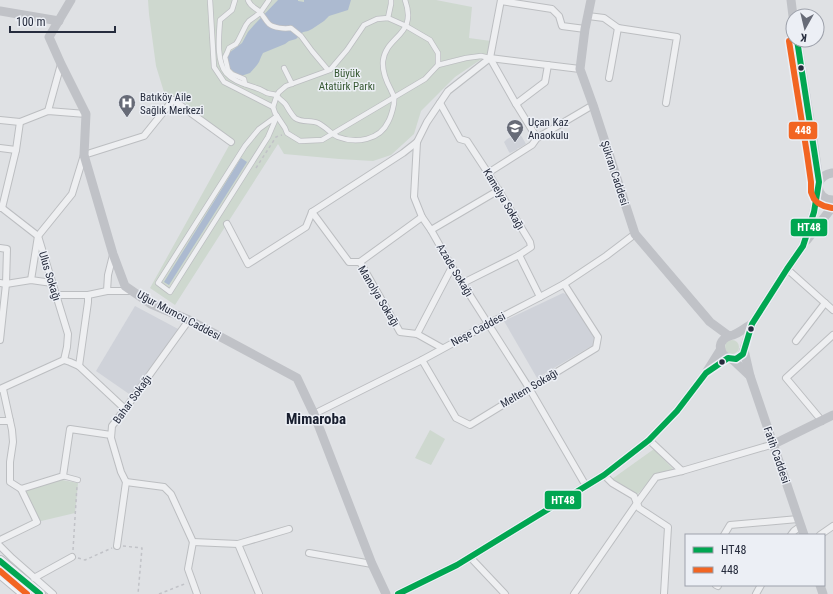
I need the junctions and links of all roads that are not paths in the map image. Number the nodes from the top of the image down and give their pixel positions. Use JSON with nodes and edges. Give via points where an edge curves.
{"nodes":[{"id":1,"x":71,"y":0,"type":"edge"},
{"id":2,"x":210,"y":0,"type":"edge"},
{"id":3,"x":235,"y":0,"type":"edge"},
{"id":4,"x":248,"y":0,"type":"edge"},
{"id":5,"x":269,"y":0,"type":"edge"},
{"id":6,"x":391,"y":0,"type":"edge"},
{"id":7,"x":405,"y":0,"type":"edge"},
{"id":8,"x":591,"y":0,"type":"edge"},
{"id":9,"x":501,"y":1,"type":"edge"},
{"id":10,"x":0,"y":11,"type":"edge"},
{"id":11,"x":262,"y":14,"type":"junction"},
{"id":12,"x":588,"y":16,"type":"junction"},
{"id":13,"x":388,"y":18,"type":"junction"},
{"id":14,"x":59,"y":21,"type":"junction"},
{"id":15,"x":406,"y":26,"type":"junction"},
{"id":16,"x":618,"y":28,"type":"junction"},
{"id":17,"x":585,"y":29,"type":"junction"},
{"id":18,"x":798,"y":48,"type":"edge"},
{"id":19,"x":490,"y":58,"type":"junction"},
{"id":20,"x":61,"y":64,"type":"junction"},
{"id":21,"x":438,"y":65,"type":"junction"},
{"id":22,"x":548,"y":65,"type":"junction"},
{"id":23,"x":284,"y":68,"type":"dead end"},
{"id":24,"x":580,"y":69,"type":"junction"},
{"id":25,"x":328,"y":70,"type":"junction"},
{"id":26,"x":609,"y":78,"type":"dead end"},
{"id":27,"x":245,"y":84,"type":"junction"},
{"id":28,"x":292,"y":84,"type":"junction"},
{"id":29,"x":277,"y":95,"type":"junction"},
{"id":30,"x":394,"y":97,"type":"junction"},
{"id":31,"x":440,"y":103,"type":"junction"},
{"id":32,"x":666,"y":103,"type":"dead end"},
{"id":33,"x":516,"y":104,"type":"junction"},
{"id":34,"x":593,"y":105,"type":"junction"},
{"id":35,"x":273,"y":107,"type":"junction"},
{"id":36,"x":48,"y":112,"type":"junction"},
{"id":37,"x":86,"y":114,"type":"junction"},
{"id":38,"x":277,"y":116,"type":"junction"},
{"id":39,"x":0,"y":120,"type":"edge"},
{"id":40,"x":20,"y":122,"type":"junction"},
{"id":41,"x":332,"y":134,"type":"junction"},
{"id":42,"x":537,"y":138,"type":"junction"},
{"id":43,"x":231,"y":142,"type":"dead end"},
{"id":44,"x":417,"y":142,"type":"junction"},
{"id":45,"x":0,"y":148,"type":"edge"},
{"id":46,"x":16,"y":150,"type":"junction"},
{"id":47,"x":815,"y":153,"type":"junction"},
{"id":48,"x":84,"y":155,"type":"junction"},
{"id":49,"x":488,"y":173,"type":"junction"},
{"id":50,"x":833,"y":173,"type":"edge"},
{"id":51,"x":818,"y":184,"type":"junction"},
{"id":52,"x":498,"y":190,"type":"junction"},
{"id":53,"x":833,"y":200,"type":"edge"},
{"id":54,"x":1,"y":208,"type":"edge"},
{"id":55,"x":312,"y":212,"type":"junction"},
{"id":56,"x":831,"y":213,"type":"edge"},
{"id":57,"x":422,"y":217,"type":"junction"},
{"id":58,"x":227,"y":224,"type":"dead end"},
{"id":59,"x":432,"y":230,"type":"junction"},
{"id":60,"x":635,"y":234,"type":"junction"},
{"id":61,"x":38,"y":236,"type":"junction"},
{"id":62,"x":803,"y":246,"type":"junction"},
{"id":63,"x":0,"y":248,"type":"edge"},
{"id":64,"x":113,"y":254,"type":"junction"},
{"id":65,"x":519,"y":255,"type":"junction"},
{"id":66,"x":360,"y":262,"type":"junction"},
{"id":67,"x":452,"y":267,"type":"junction"},
{"id":68,"x":787,"y":269,"type":"junction"},
{"id":69,"x":31,"y":280,"type":"junction"},
{"id":70,"x":52,"y":283,"type":"junction"},
{"id":71,"x":463,"y":283,"type":"junction"},
{"id":72,"x":3,"y":284,"type":"edge"},
{"id":73,"x":564,"y":284,"type":"junction"},
{"id":74,"x":133,"y":291,"type":"junction"},
{"id":75,"x":107,"y":292,"type":"junction"},
{"id":76,"x":56,"y":294,"type":"junction"},
{"id":77,"x":88,"y":295,"type":"junction"},
{"id":78,"x":540,"y":297,"type":"junction"},
{"id":79,"x":825,"y":303,"type":"junction"},
{"id":80,"x":833,"y":310,"type":"edge"},
{"id":81,"x":189,"y":320,"type":"junction"},
{"id":82,"x":710,"y":322,"type":"junction"},
{"id":83,"x":488,"y":324,"type":"junction"},
{"id":84,"x":752,"y":324,"type":"junction"},
{"id":85,"x":417,"y":334,"type":"junction"},
{"id":86,"x":731,"y":335,"type":"junction"},
{"id":87,"x":833,"y":335,"type":"edge"},
{"id":88,"x":0,"y":340,"type":"edge"},
{"id":89,"x":796,"y":341,"type":"dead end"},
{"id":90,"x":721,"y":346,"type":"junction"},
{"id":91,"x":442,"y":348,"type":"junction"},
{"id":92,"x":745,"y":348,"type":"junction"},
{"id":93,"x":730,"y":359,"type":"junction"},
{"id":94,"x":64,"y":360,"type":"junction"},
{"id":95,"x":422,"y":360,"type":"junction"},
{"id":96,"x":79,"y":366,"type":"junction"},
{"id":97,"x":706,"y":373,"type":"junction"},
{"id":98,"x":750,"y":376,"type":"junction"},
{"id":99,"x":529,"y":388,"type":"junction"},
{"id":100,"x":1,"y":389,"type":"edge"},
{"id":101,"x":125,"y":409,"type":"junction"},
{"id":102,"x":314,"y":414,"type":"junction"},
{"id":103,"x":833,"y":415,"type":"edge"},
{"id":104,"x":0,"y":421,"type":"edge"},
{"id":105,"x":10,"y":421,"type":"junction"},
{"id":106,"x":822,"y":421,"type":"junction"},
{"id":107,"x":111,"y":435,"type":"junction"},
{"id":108,"x":649,"y":440,"type":"junction"},
{"id":109,"x":774,"y":444,"type":"junction"},
{"id":110,"x":682,"y":471,"type":"junction"},
{"id":111,"x":604,"y":474,"type":"junction"},
{"id":112,"x":63,"y":476,"type":"junction"},
{"id":113,"x":78,"y":480,"type":"road end"},
{"id":114,"x":126,"y":482,"type":"junction"},
{"id":115,"x":586,"y":486,"type":"junction"},
{"id":116,"x":21,"y":489,"type":"junction"},
{"id":117,"x":637,"y":503,"type":"junction"},
{"id":118,"x":833,"y":526,"type":"edge"},
{"id":119,"x":801,"y":527,"type":"edge"},
{"id":120,"x":289,"y":529,"type":"dead end"},
{"id":121,"x":725,"y":534,"type":"edge"},
{"id":122,"x":792,"y":534,"type":"edge"},
{"id":123,"x":821,"y":534,"type":"edge"},
{"id":124,"x":0,"y":540,"type":"edge"},
{"id":125,"x":193,"y":542,"type":"junction"},
{"id":126,"x":238,"y":544,"type":"junction"},
{"id":127,"x":0,"y":546,"type":"edge"},
{"id":128,"x":117,"y":546,"type":"road end"},
{"id":129,"x":309,"y":553,"type":"dead end"},
{"id":130,"x":72,"y":557,"type":"road end"},
{"id":131,"x":470,"y":557,"type":"junction"},
{"id":132,"x":0,"y":561,"type":"edge"},
{"id":133,"x":372,"y":564,"type":"junction"},
{"id":134,"x":0,"y":573,"type":"edge"},
{"id":135,"x":34,"y":578,"type":"junction"},
{"id":136,"x":25,"y":594,"type":"edge"},
{"id":137,"x":40,"y":594,"type":"edge"},
{"id":138,"x":53,"y":594,"type":"edge"},
{"id":139,"x":197,"y":594,"type":"edge"},
{"id":140,"x":259,"y":594,"type":"edge"},
{"id":141,"x":386,"y":594,"type":"edge"},
{"id":142,"x":398,"y":594,"type":"edge"},
{"id":143,"x":505,"y":594,"type":"edge"},
{"id":144,"x":574,"y":594,"type":"edge"},
{"id":145,"x":664,"y":594,"type":"edge"}],
"edges":[{"from":1,"to":14,"type":"main road","name":"Uğur Mumcu Caddesi"},
{"from":2,"to":35,"type":"street","via":[[214,67],[224,82]]},
{"from":3,"to":27,"type":"street","via":[[232,10],[220,20],[219,55],[226,73]]},
{"from":4,"to":11,"type":"street"},
{"from":5,"to":11,"type":"street"},
{"from":6,"to":13,"type":"street"},
{"from":7,"to":15,"type":"street","via":[[408,17]]},
{"from":8,"to":12,"type":"main road","name":"Şükran Caddesi"},
{"from":9,"to":17,"type":"street","via":[[552,9],[559,16],[562,26]]},
{"from":9,"to":19,"type":"street"},
{"from":10,"to":14,"type":"main road"},
{"from":11,"to":25,"type":"street","via":[[268,23],[285,29],[291,28],[300,35]]},
{"from":11,"to":27,"type":"street","via":[[249,21],[236,44],[229,48],[226,57],[228,70],[244,79]]},
{"from":12,"to":16,"type":"street","via":[[604,18]]},
{"from":12,"to":17,"type":"main road","name":"Şükran Caddesi"},
{"from":13,"to":15,"type":"street"},
{"from":13,"to":25,"type":"street","via":[[377,19],[364,25],[347,50]]},
{"from":14,"to":20,"type":"main road","name":"Uğur Mumcu Caddesi","via":[[49,36]]},
{"from":15,"to":21,"type":"street","via":[[430,40],[438,53]]},
{"from":15,"to":30,"type":"street","via":[[389,46],[384,57],[383,72]]},
{"from":16,"to":26,"type":"street"},
{"from":16,"to":32,"type":"street","via":[[677,37]]},
{"from":17,"to":24,"type":"main road","name":"Şükran Caddesi"},
{"from":18,"to":47,"type":"main road"},
{"from":19,"to":21,"type":"street","via":[[466,58]]},
{"from":19,"to":22,"type":"street"},
{"from":19,"to":31,"type":"street","name":"Azade Sokağı","via":[[448,91]]},
{"from":19,"to":33,"type":"street"},
{"from":20,"to":36,"type":"street"},
{"from":20,"to":37,"type":"main road","name":"Uğur Mumcu Caddesi"},
{"from":21,"to":30,"type":"street","via":[[425,79]]},
{"from":22,"to":24,"type":"street"},
{"from":22,"to":33,"type":"street","via":[[545,82]]},
{"from":23,"to":28,"type":"street"},
{"from":24,"to":34,"type":"main road","name":"Şükran Caddesi"},
{"from":25,"to":28,"type":"street"},
{"from":27,"to":29,"type":"street"},
{"from":28,"to":29,"type":"street"},
{"from":29,"to":35,"type":"street"},
{"from":29,"to":41,"type":"street","via":[[297,119],[318,123]]},
{"from":30,"to":41,"type":"street"},
{"from":30,"to":41,"type":"street","via":[[389,121],[376,135],[362,141]]},
{"from":31,"to":44,"type":"street","name":"Azade Sokağı","via":[[426,122]]},
{"from":31,"to":49,"type":"street","name":"Kamelya Sokağı","via":[[460,139],[467,141]]},
{"from":33,"to":42,"type":"street"},
{"from":34,"to":42,"type":"street"},
{"from":34,"to":60,"type":"main road","name":"Şükran Caddesi"},
{"from":35,"to":38,"type":"street"},
{"from":36,"to":37,"type":"street"},
{"from":36,"to":40,"type":"street"},
{"from":37,"to":48,"type":"main road","name":"Uğur Mumcu Caddesi"},
{"from":38,"to":38,"type":"street","via":[[259,129],[245,146],[158,283],[170,292],[268,137]]},
{"from":38,"to":41,"type":"street","via":[[287,134],[300,141],[322,140]]},
{"from":39,"to":40,"type":"street"},
{"from":40,"to":46,"type":"street"},
{"from":42,"to":49,"type":"street","via":[[532,145]]},
{"from":43,"to":48,"type":"street","via":[[173,100],[144,136]]},
{"from":44,"to":55,"type":"street"},
{"from":44,"to":57,"type":"street","name":"Azade Sokağı","via":[[414,197]]},
{"from":45,"to":46,"type":"street"},
{"from":46,"to":54,"type":"street"},
{"from":47,"to":50,"type":"main road","via":[[825,168]]},
{"from":47,"to":51,"type":"main road"},
{"from":48,"to":61,"type":"street","via":[[72,194]]},
{"from":48,"to":64,"type":"main road","name":"Uğur Mumcu Caddesi"},
{"from":49,"to":52,"type":"street","name":"Kamelya Sokağı"},
{"from":50,"to":51,"type":"main road","via":[[824,175]]},
{"from":51,"to":53,"type":"main road","via":[[821,195]]},
{"from":51,"to":62,"type":"main road","via":[[814,212]]},
{"from":52,"to":59,"type":"street"},
{"from":52,"to":65,"type":"street","name":"Kamelya Sokağı","via":[[530,242],[531,247]]},
{"from":54,"to":61,"type":"street","name":"Ulus Sokağı"},
{"from":55,"to":58,"type":"street","via":[[306,227],[248,264]]},
{"from":55,"to":66,"type":"street","name":"Manolya Sokağı","via":[[349,262]]},
{"from":56,"to":62,"type":"main road"},
{"from":57,"to":59,"type":"street","name":"Azade Sokağı"},
{"from":57,"to":66,"type":"street"},
{"from":59,"to":67,"type":"street","name":"Azade Sokağı"},
{"from":60,"to":73,"type":"street","name":"Neşe Caddesi"},
{"from":60,"to":82,"type":"main road","name":"Şükran Caddesi"},
{"from":61,"to":69,"type":"street"},
{"from":61,"to":70,"type":"street","name":"Ulus Sokağı"},
{"from":62,"to":68,"type":"main road"},
{"from":63,"to":72,"type":"street","via":[[7,249]]},
{"from":64,"to":74,"type":"main road","name":"Uğur Mumcu Caddesi","via":[[125,286]]},
{"from":64,"to":75,"type":"street"},
{"from":65,"to":71,"type":"street"},
{"from":65,"to":78,"type":"street"},
{"from":66,"to":85,"type":"street","name":"Manolya Sokağı","via":[[400,332]]},
{"from":67,"to":71,"type":"street","name":"Azade Sokağı"},
{"from":67,"to":85,"type":"street"},
{"from":68,"to":79,"type":"street"},
{"from":68,"to":84,"type":"main road"},
{"from":69,"to":70,"type":"street"},
{"from":69,"to":72,"type":"street"},
{"from":70,"to":76,"type":"street","name":"Ulus Sokağı"},
{"from":71,"to":83,"type":"street","name":"Azade Sokağı"},
{"from":72,"to":88,"type":"street"},
{"from":73,"to":78,"type":"street","name":"Neşe Caddesi"},
{"from":73,"to":99,"type":"street","name":"Meltem Sokağı","via":[[598,337],[596,348]]},
{"from":74,"to":75,"type":"street"},
{"from":74,"to":81,"type":"main road","name":"Uğur Mumcu Caddesi","via":[[151,304]]},
{"from":75,"to":77,"type":"street"},
{"from":76,"to":77,"type":"street"},
{"from":76,"to":94,"type":"street","name":"Ulus Sokağı","via":[[68,334]]},
{"from":77,"to":96,"type":"street"},
{"from":78,"to":83,"type":"street","name":"Neşe Caddesi"},
{"from":79,"to":80,"type":"street"},
{"from":79,"to":89,"type":"street"},
{"from":81,"to":101,"type":"street","name":"Bahar Sokağı"},
{"from":81,"to":102,"type":"main road","name":"Uğur Mumcu Caddesi","via":[[297,378]]},
{"from":82,"to":86,"type":"main road"},
{"from":82,"to":90,"type":"main road"},
{"from":83,"to":91,"type":"street","name":"Neşe Caddesi"},
{"from":83,"to":99,"type":"street","name":"Azade Sokağı"},
{"from":84,"to":86,"type":"main road"},
{"from":84,"to":92,"type":"main road"},
{"from":85,"to":91,"type":"street","name":"Manolya Sokağı"},
{"from":86,"to":90,"type":"main road","via":[[722,340]]},
{"from":86,"to":92,"type":"main road","via":[[741,338]]},
{"from":87,"to":106,"type":"street","via":[[786,378]]},
{"from":90,"to":93,"type":"main road","via":[[722,353]]},
{"from":90,"to":97,"type":"main road"},
{"from":91,"to":95,"type":"street","name":"Neşe Caddesi"},
{"from":92,"to":93,"type":"main road","via":[[740,357]]},
{"from":92,"to":98,"type":"main road","name":"Fatih Caddesi"},
{"from":93,"to":97,"type":"main road"},
{"from":93,"to":98,"type":"main road"},
{"from":94,"to":96,"type":"street"},
{"from":94,"to":100,"type":"street"},
{"from":95,"to":99,"type":"street","name":"Meltem Sokağı","via":[[456,418],[470,425]]},
{"from":95,"to":102,"type":"street","name":"Neşe Caddesi"},
{"from":96,"to":101,"type":"street"},
{"from":97,"to":108,"type":"main road","via":[[677,411]]},
{"from":98,"to":109,"type":"main road","name":"Fatih Caddesi"},
{"from":99,"to":115,"type":"street","name":"Azade Sokağı"},
{"from":100,"to":105,"type":"street"},
{"from":101,"to":107,"type":"street","name":"Bahar Sokağı","via":[[112,426]]},
{"from":102,"to":133,"type":"main road","name":"Uğur Mumcu Caddesi"},
{"from":103,"to":106,"type":"main road"},
{"from":104,"to":105,"type":"street"},
{"from":105,"to":116,"type":"street","via":[[13,442],[10,482]]},
{"from":106,"to":109,"type":"main road"},
{"from":107,"to":112,"type":"street","via":[[70,429]]},
{"from":107,"to":114,"type":"street","name":"Bahar Sokağı"},
{"from":108,"to":110,"type":"street"},
{"from":108,"to":111,"type":"main road"},
{"from":109,"to":110,"type":"street"},
{"from":109,"to":119,"type":"main road","name":"Fatih Caddesi"},
{"from":110,"to":117,"type":"street","via":[[656,477]]},
{"from":111,"to":115,"type":"main road"},
{"from":111,"to":117,"type":"street","via":[[612,483],[634,496]]},
{"from":112,"to":113,"type":"street"},
{"from":112,"to":116,"type":"street"},
{"from":114,"to":125,"type":"street","via":[[164,486],[171,494]]},
{"from":114,"to":128,"type":"street"},
{"from":115,"to":131,"type":"main road"},
{"from":116,"to":124,"type":"street","via":[[37,522]]},
{"from":117,"to":144,"type":"street"},
{"from":117,"to":145,"type":"street","via":[[639,508],[668,527]]},
{"from":118,"to":123,"type":"street"},
{"from":119,"to":121,"type":"street","via":[[730,525]]},
{"from":119,"to":122,"type":"street"},
{"from":120,"to":126,"type":"street"},
{"from":125,"to":126,"type":"street"},
{"from":125,"to":139,"type":"street","via":[[188,569]]},
{"from":126,"to":140,"type":"street"},
{"from":127,"to":135,"type":"street"},
{"from":129,"to":133,"type":"street"},
{"from":130,"to":135,"type":"street"},
{"from":131,"to":142,"type":"main road"},
{"from":131,"to":143,"type":"street"},
{"from":132,"to":137,"type":"main road"},
{"from":133,"to":141,"type":"main road","name":"Uğur Mumcu Caddesi"},
{"from":134,"to":136,"type":"main road"},
{"from":135,"to":138,"type":"street"}]}
